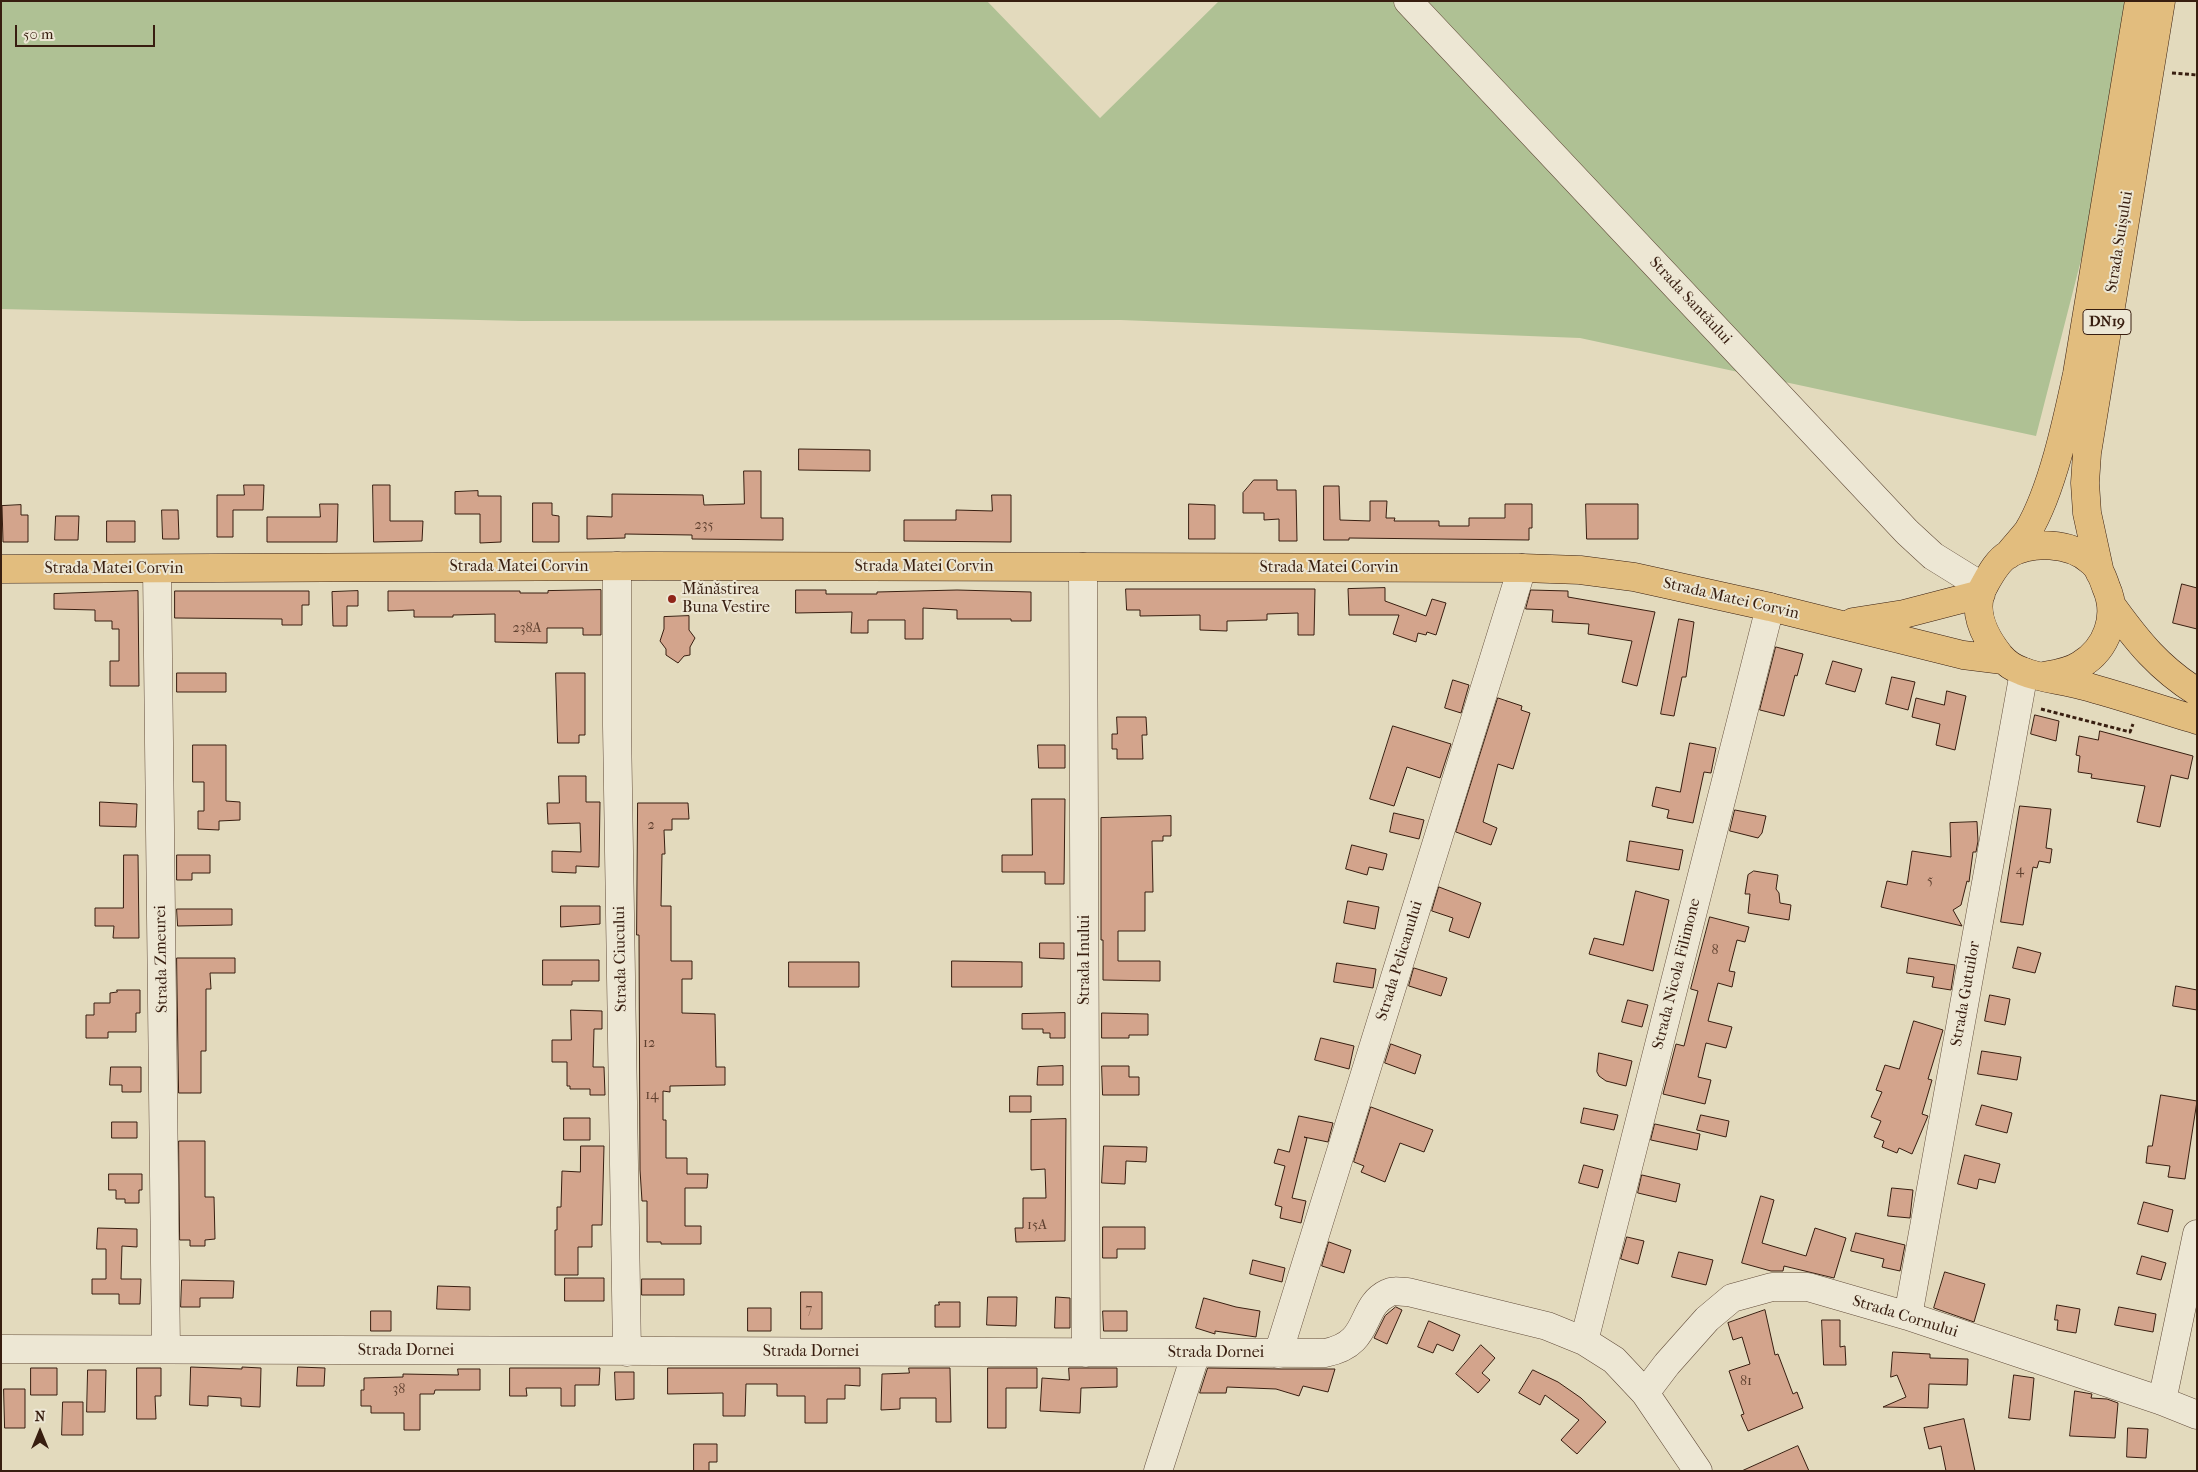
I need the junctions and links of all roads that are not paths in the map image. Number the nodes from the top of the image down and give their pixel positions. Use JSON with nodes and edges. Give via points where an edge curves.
{"nodes":[{"id":1,"x":1408,"y":1,"type":"edge"},
{"id":2,"x":2139,"y":1,"type":"edge"},
{"id":3,"x":2160,"y":1,"type":"edge"},
{"id":4,"x":2008,"y":555,"type":"junction"},
{"id":5,"x":617,"y":566,"type":"junction"},
{"id":6,"x":1083,"y":567,"type":"junction"},
{"id":7,"x":1522,"y":568,"type":"junction"},
{"id":8,"x":1,"y":569,"type":"edge"},
{"id":9,"x":157,"y":569,"type":"junction"},
{"id":10,"x":2100,"y":573,"type":"junction"},
{"id":11,"x":1982,"y":590,"type":"junction"},
{"id":12,"x":2112,"y":606,"type":"junction"},
{"id":13,"x":1770,"y":607,"type":"junction"},
{"id":14,"x":1841,"y":624,"type":"junction"},
{"id":15,"x":2024,"y":670,"type":"junction"},
{"id":16,"x":2197,"y":692,"type":"edge"},
{"id":17,"x":2197,"y":720,"type":"edge"},
{"id":18,"x":2197,"y":1234,"type":"edge"},
{"id":19,"x":1908,"y":1316,"type":"junction"},
{"id":20,"x":1584,"y":1341,"type":"junction"},
{"id":21,"x":1,"y":1349,"type":"edge"},
{"id":22,"x":166,"y":1349,"type":"junction"},
{"id":23,"x":627,"y":1352,"type":"junction"},
{"id":24,"x":1086,"y":1353,"type":"junction"},
{"id":25,"x":1196,"y":1353,"type":"junction"},
{"id":26,"x":1278,"y":1354,"type":"junction"},
{"id":27,"x":1645,"y":1393,"type":"junction"},
{"id":28,"x":2162,"y":1402,"type":"junction"},
{"id":29,"x":2197,"y":1416,"type":"edge"},
{"id":30,"x":1158,"y":1471,"type":"edge"},
{"id":31,"x":1698,"y":1471,"type":"edge"}],
"edges":[{"from":1,"to":11,"type":"street","name":"Strada Santăului","via":[[1907,532]]},
{"from":2,"to":4,"type":"main road","name":"Strada Suișului","number":"DN19","via":[[2070,408],[2041,505],[2027,532]]},
{"from":3,"to":10,"type":"main road","name":"Strada Suișului","number":"DN19","via":[[2087,453],[2087,513]]},
{"from":4,"to":10,"type":"main road","number":"DN19","via":[[2039,545],[2057,546],[2091,560]]},
{"from":4,"to":11,"type":"main road","number":"DN19","via":[[1998,563]]},
{"from":5,"to":6,"type":"main road","name":"Strada Matei Corvin"},
{"from":5,"to":9,"type":"main road","name":"Strada Matei Corvin"},
{"from":5,"to":23,"type":"street","name":"Strada Ciucului"},
{"from":6,"to":7,"type":"main road","name":"Strada Matei Corvin"},
{"from":6,"to":24,"type":"street","name":"Strada Inului"},
{"from":7,"to":13,"type":"main road","name":"Strada Matei Corvin","via":[[1613,574]]},
{"from":7,"to":26,"type":"street","name":"Strada Pelicanului"},
{"from":8,"to":9,"type":"main road","name":"Strada Matei Corvin"},
{"from":9,"to":22,"type":"street","name":"Strada Zmeurei"},
{"from":10,"to":12,"type":"main road","number":"DN19"},
{"from":11,"to":14,"type":"main road","name":"Strada Matei Corvin","via":[[1904,614]]},
{"from":11,"to":15,"type":"main road","via":[[1978,608],[1990,644]]},
{"from":12,"to":15,"type":"main road","number":"DN19","via":[[2111,624],[2104,640],[2094,655],[2079,666]]},
{"from":12,"to":16,"type":"main road","number":"DN19","via":[[2143,647],[2172,676]]},
{"from":13,"to":14,"type":"main road","name":"Strada Matei Corvin"},
{"from":13,"to":20,"type":"street","name":"Strada Nicola Filimone"},
{"from":14,"to":15,"type":"main road","name":"Strada Matei Corvin"},
{"from":15,"to":17,"type":"main road","name":"Strada Matei Corvin"},
{"from":15,"to":19,"type":"street","name":"Strada Gutuilor"},
{"from":18,"to":28,"type":"street"},
{"from":19,"to":27,"type":"street","name":"Strada Cornului","via":[[1808,1287],[1772,1287],[1732,1298],[1707,1319]]},
{"from":19,"to":28,"type":"street","name":"Strada Cornului"},
{"from":20,"to":26,"type":"street","name":"Strada Dornei","via":[[1547,1326],[1408,1292],[1389,1292],[1374,1304],[1350,1344],[1326,1353]]},
{"from":20,"to":27,"type":"street","name":"Strada Dornei","via":[[1614,1360]]},
{"from":21,"to":22,"type":"street","name":"Strada Dornei"},
{"from":22,"to":23,"type":"street","name":"Strada Dornei"},
{"from":23,"to":24,"type":"street","name":"Strada Dornei"},
{"from":24,"to":25,"type":"street","name":"Strada Dornei"},
{"from":25,"to":26,"type":"street","name":"Strada Dornei"},
{"from":25,"to":30,"type":"street"},
{"from":27,"to":31,"type":"street","name":"Strada Dornei"},
{"from":28,"to":29,"type":"street","name":"Strada Cornului"}]}
